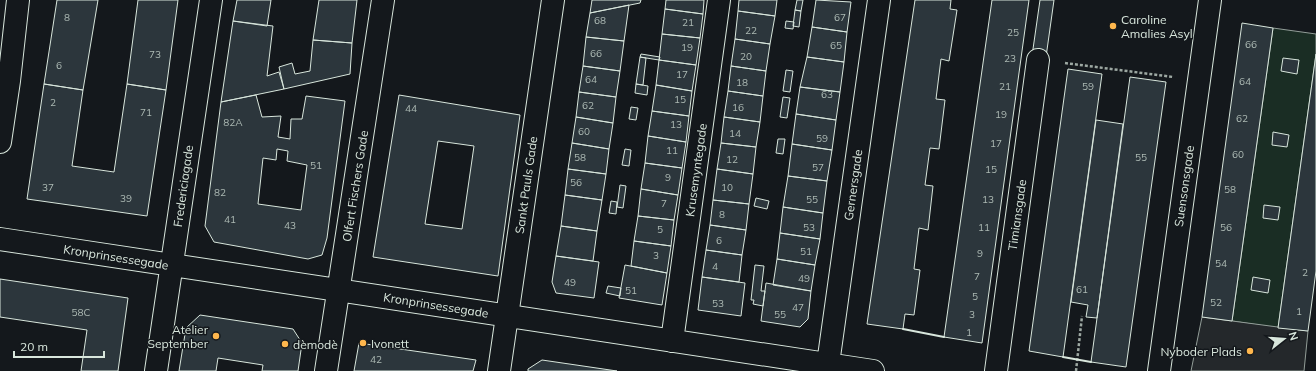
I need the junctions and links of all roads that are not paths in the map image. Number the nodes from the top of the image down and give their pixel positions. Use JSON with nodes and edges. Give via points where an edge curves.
{"nodes":[{"id":1,"x":18,"y":0,"type":"edge"},
{"id":2,"x":211,"y":0,"type":"edge"},
{"id":3,"x":382,"y":0,"type":"edge"},
{"id":4,"x":553,"y":0,"type":"edge"},
{"id":5,"x":719,"y":0,"type":"edge"},
{"id":6,"x":879,"y":0,"type":"edge"},
{"id":7,"x":1210,"y":0,"type":"edge"},
{"id":8,"x":1038,"y":60,"type":"road end"},
{"id":9,"x":0,"y":142,"type":"edge"},
{"id":10,"x":0,"y":239,"type":"edge"},
{"id":11,"x":172,"y":265,"type":"junction"},
{"id":12,"x":339,"y":290,"type":"junction"},
{"id":13,"x":507,"y":316,"type":"junction"},
{"id":14,"x":672,"y":341,"type":"junction"},
{"id":15,"x":827,"y":368,"type":"edge"},
{"id":16,"x":156,"y":371,"type":"edge"},
{"id":17,"x":326,"y":371,"type":"edge"},
{"id":18,"x":499,"y":371,"type":"edge"},
{"id":19,"x":873,"y":371,"type":"edge"},
{"id":20,"x":996,"y":371,"type":"edge"},
{"id":21,"x":1159,"y":371,"type":"edge"}],
"edges":[{"from":1,"to":9,"type":"street"},
{"from":2,"to":11,"type":"street","name":"Fredericiagade"},
{"from":3,"to":12,"type":"street","name":"Olfert Fischers Gade"},
{"from":4,"to":13,"type":"street","name":"Sankt Pauls Gade"},
{"from":5,"to":14,"type":"street","name":"Krusemyntegade"},
{"from":6,"to":15,"type":"street","name":"Gernersgade"},
{"from":7,"to":21,"type":"street","name":"Suensonsgade"},
{"from":8,"to":20,"type":"street","name":"Timiansgade"},
{"from":10,"to":11,"type":"street","name":"Kronprinsessegade"},
{"from":11,"to":12,"type":"street","name":"Kronprinsessegade"},
{"from":11,"to":16,"type":"street","name":"Fredericiagade"},
{"from":12,"to":13,"type":"street","name":"Kronprinsessegade"},
{"from":12,"to":17,"type":"street","name":"Olfert Fischers Gade"},
{"from":13,"to":14,"type":"street","name":"Kronprinsessegade"},
{"from":13,"to":18,"type":"street","name":"Sankt Pauls Gade"},
{"from":14,"to":15,"type":"street","name":"Kronprinsessegade"},
{"from":15,"to":19,"type":"street","name":"Kronprinsessegade"}]}
